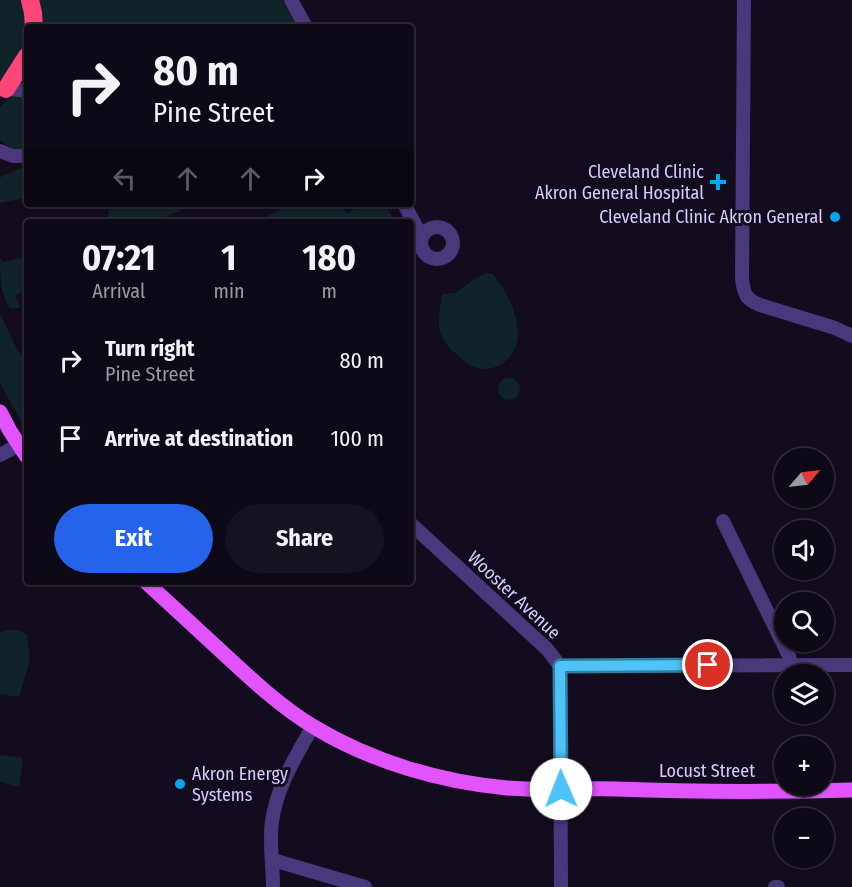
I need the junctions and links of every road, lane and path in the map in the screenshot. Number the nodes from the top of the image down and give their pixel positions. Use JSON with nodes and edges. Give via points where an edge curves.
{"nodes":[{"id":1,"x":30,"y":0,"type":"edge"},
{"id":2,"x":291,"y":0,"type":"edge"},
{"id":3,"x":744,"y":0,"type":"edge"},
{"id":4,"x":34,"y":24,"type":"edge"},
{"id":5,"x":304,"y":24,"type":"edge"},
{"id":6,"x":24,"y":60,"type":"edge"},
{"id":7,"x":3,"y":92,"type":"edge"},
{"id":8,"x":24,"y":92,"type":"edge"},
{"id":9,"x":0,"y":151,"type":"edge"},
{"id":10,"x":24,"y":156,"type":"edge"},
{"id":11,"x":414,"y":222,"type":"edge"},
{"id":12,"x":422,"y":237,"type":"dead end"},
{"id":13,"x":852,"y":336,"type":"edge"},
{"id":14,"x":0,"y":412,"type":"edge"},
{"id":15,"x":23,"y":451,"type":"edge"},
{"id":16,"x":0,"y":455,"type":"edge"},
{"id":17,"x":723,"y":521,"type":"dead end"},
{"id":18,"x":414,"y":527,"type":"edge"},
{"id":19,"x":149,"y":585,"type":"edge"},
{"id":20,"x":774,"y":664,"type":"edge"},
{"id":21,"x":790,"y":664,"type":"edge"},
{"id":22,"x":834,"y":664,"type":"edge"},
{"id":23,"x":852,"y":664,"type":"edge"},
{"id":24,"x":560,"y":666,"type":"junction"},
{"id":25,"x":313,"y":726,"type":"junction"},
{"id":26,"x":561,"y":789,"type":"junction"},
{"id":27,"x":852,"y":790,"type":"edge"},
{"id":28,"x":273,"y":860,"type":"junction"},
{"id":29,"x":273,"y":887,"type":"edge"},
{"id":30,"x":365,"y":887,"type":"edge"},
{"id":31,"x":561,"y":887,"type":"edge"}],
"edges":[{"from":1,"to":4,"type":"highway"},
{"from":2,"to":5,"type":"street"},
{"from":3,"to":13,"type":"street","via":[[745,293],[760,305]]},
{"from":6,"to":7,"type":"highway"},
{"from":7,"to":8,"type":"street"},
{"from":9,"to":10,"type":"street"},
{"from":11,"to":12,"type":"street"},
{"from":14,"to":15,"type":"main road"},
{"from":15,"to":16,"type":"street"},
{"from":17,"to":21,"type":"street"},
{"from":18,"to":24,"type":"street","name":"Wooster Avenue","via":[[547,649]]},
{"from":19,"to":25,"type":"main road","name":"Locust Street","via":[[254,682]]},
{"from":20,"to":24,"type":"street"},
{"from":22,"to":23,"type":"street"},
{"from":24,"to":26,"type":"street","name":"Wooster Avenue"},
{"from":25,"to":26,"type":"main road","name":"Locust Street","via":[[365,753],[414,770],[508,788]]},
{"from":25,"to":28,"type":"street","via":[[290,766],[273,812]]},
{"from":26,"to":27,"type":"main road","name":"Locust Street"},
{"from":26,"to":31,"type":"street","name":"Wooster Avenue"},
{"from":28,"to":29,"type":"street"},
{"from":28,"to":30,"type":"street"}]}
